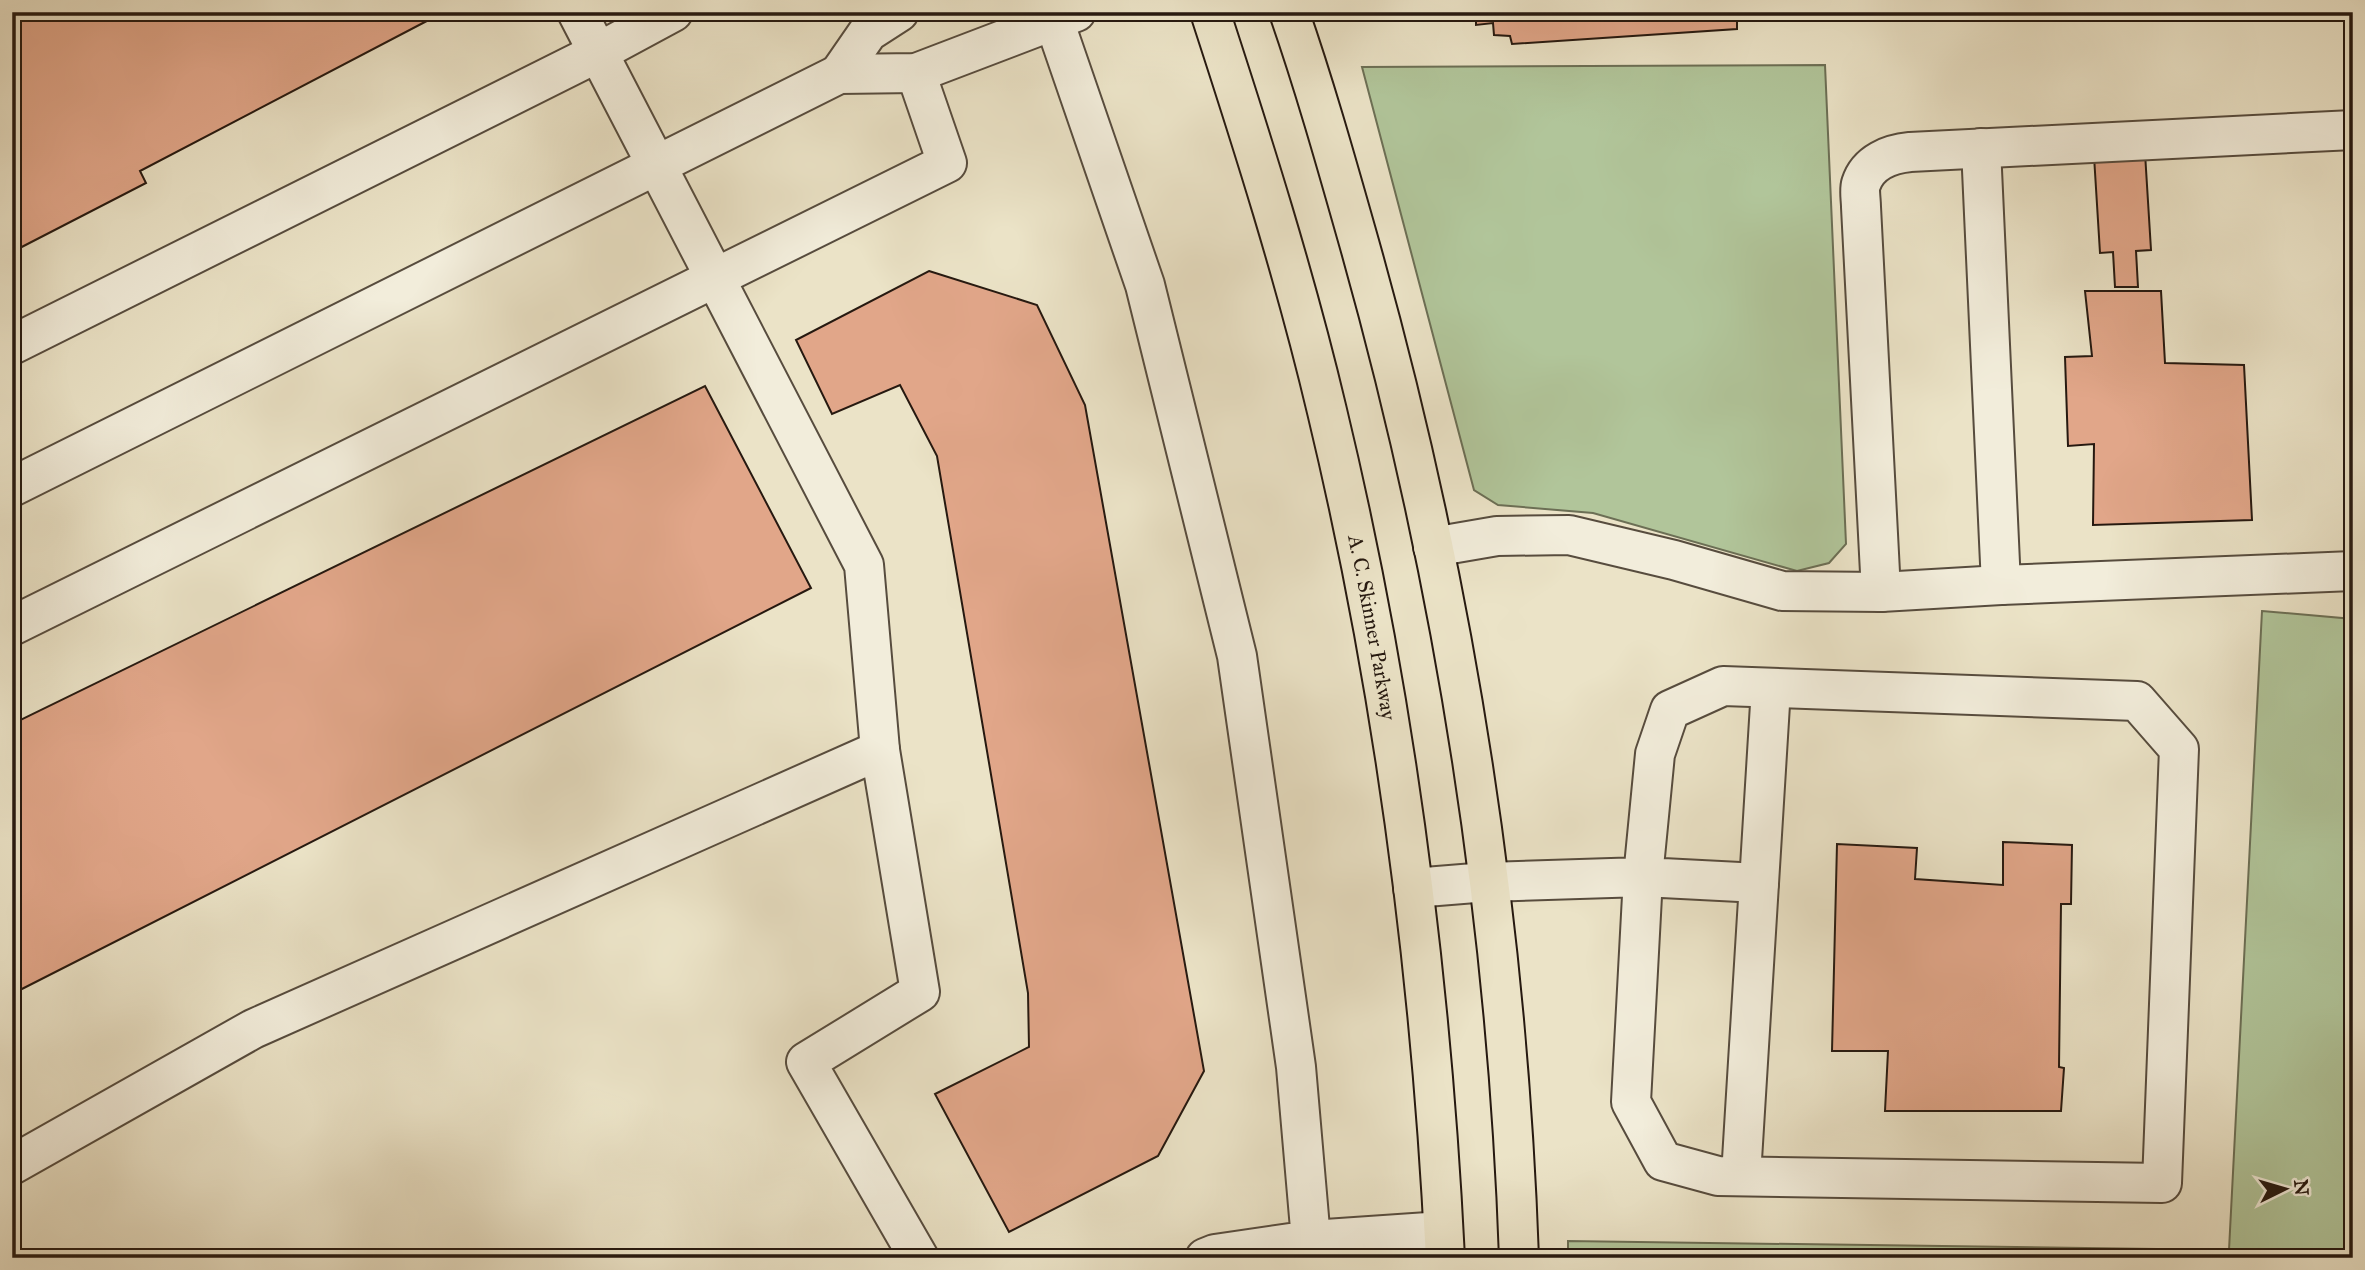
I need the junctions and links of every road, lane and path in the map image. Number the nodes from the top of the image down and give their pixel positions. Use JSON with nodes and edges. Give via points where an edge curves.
{"nodes":[{"id":1,"x":577,"y":12,"type":"edge"},
{"id":2,"x":673,"y":12,"type":"edge"},
{"id":3,"x":899,"y":12,"type":"edge"},
{"id":4,"x":1210,"y":12,"type":"edge"},
{"id":5,"x":1289,"y":12,"type":"edge"},
{"id":6,"x":1061,"y":15,"type":"edge"},
{"id":7,"x":597,"y":53,"type":"junction"},
{"id":8,"x":916,"y":73,"type":"junction"},
{"id":9,"x":839,"y":74,"type":"junction"},
{"id":10,"x":2353,"y":130,"type":"edge"},
{"id":11,"x":1981,"y":148,"type":"junction"},
{"id":12,"x":655,"y":167,"type":"junction"},
{"id":13,"x":714,"y":278,"type":"junction"},
{"id":14,"x":12,"y":345,"type":"edge"},
{"id":15,"x":12,"y":487,"type":"edge"},
{"id":16,"x":1433,"y":547,"type":"junction"},
{"id":17,"x":2353,"y":571,"type":"edge"},
{"id":18,"x":2001,"y":585,"type":"junction"},
{"id":19,"x":1881,"y":592,"type":"junction"},
{"id":20,"x":12,"y":626,"type":"edge"},
{"id":21,"x":1771,"y":688,"type":"junction"},
{"id":22,"x":880,"y":750,"type":"junction"},
{"id":23,"x":1643,"y":877,"type":"junction"},
{"id":24,"x":1487,"y":882,"type":"junction"},
{"id":25,"x":1759,"y":883,"type":"junction"},
{"id":26,"x":1413,"y":888,"type":"junction"},
{"id":27,"x":12,"y":1165,"type":"edge"},
{"id":28,"x":1741,"y":1176,"type":"junction"},
{"id":29,"x":1444,"y":1245,"type":"edge"},
{"id":30,"x":1310,"y":1249,"type":"edge"},
{"id":31,"x":919,"y":1258,"type":"edge"},
{"id":32,"x":1205,"y":1258,"type":"edge"},
{"id":33,"x":1519,"y":1258,"type":"edge"}],
"edges":[{"from":1,"to":7,"type":"lane"},
{"from":2,"to":7,"type":"lane"},
{"from":3,"to":9,"type":"lane","via":[[868,32]]},
{"from":4,"to":26,"type":"main road","name":"A. C. Skinner Parkway","via":[[1290,267],[1327,411],[1388,710]]},
{"from":5,"to":16,"type":"main road","via":[[1381,317]]},
{"from":6,"to":8,"type":"lane"},
{"from":6,"to":30,"type":"lane","via":[[1145,285],[1237,656],[1296,1067]]},
{"from":7,"to":12,"type":"lane"},
{"from":7,"to":14,"type":"lane"},
{"from":8,"to":9,"type":"lane"},
{"from":8,"to":13,"type":"lane","via":[[947,163]]},
{"from":9,"to":12,"type":"lane"},
{"from":10,"to":11,"type":"lane"},
{"from":11,"to":18,"type":"lane"},
{"from":11,"to":19,"type":"lane","via":[[1893,154],[1875,163],[1861,183]]},
{"from":12,"to":13,"type":"lane"},
{"from":12,"to":15,"type":"lane"},
{"from":13,"to":20,"type":"lane"},
{"from":13,"to":22,"type":"lane","via":[[864,565]]},
{"from":16,"to":19,"type":"lane","via":[[1497,536],[1569,535],[1782,591]]},
{"from":16,"to":24,"type":"main road","via":[[1448,618]]},
{"from":17,"to":18,"type":"lane"},
{"from":18,"to":19,"type":"lane"},
{"from":21,"to":23,"type":"lane","via":[[1723,686],[1670,710],[1655,754]]},
{"from":21,"to":25,"type":"lane"},
{"from":21,"to":28,"type":"lane","via":[[2137,701],[2179,749],[2162,1183]]},
{"from":22,"to":27,"type":"lane","via":[[253,1029]]},
{"from":22,"to":31,"type":"lane","via":[[920,992],[806,1062]]},
{"from":23,"to":24,"type":"lane"},
{"from":23,"to":25,"type":"lane"},
{"from":23,"to":28,"type":"lane","via":[[1631,1102],[1663,1161]]},
{"from":24,"to":26,"type":"lane"},
{"from":24,"to":33,"type":"main road","via":[[1508,1069]]},
{"from":25,"to":28,"type":"lane"},
{"from":26,"to":29,"type":"main road","name":"A. C. Skinner Parkway","via":[[1429,1015]]},
{"from":29,"to":30,"type":"lane"},
{"from":30,"to":32,"type":"lane"}]}
